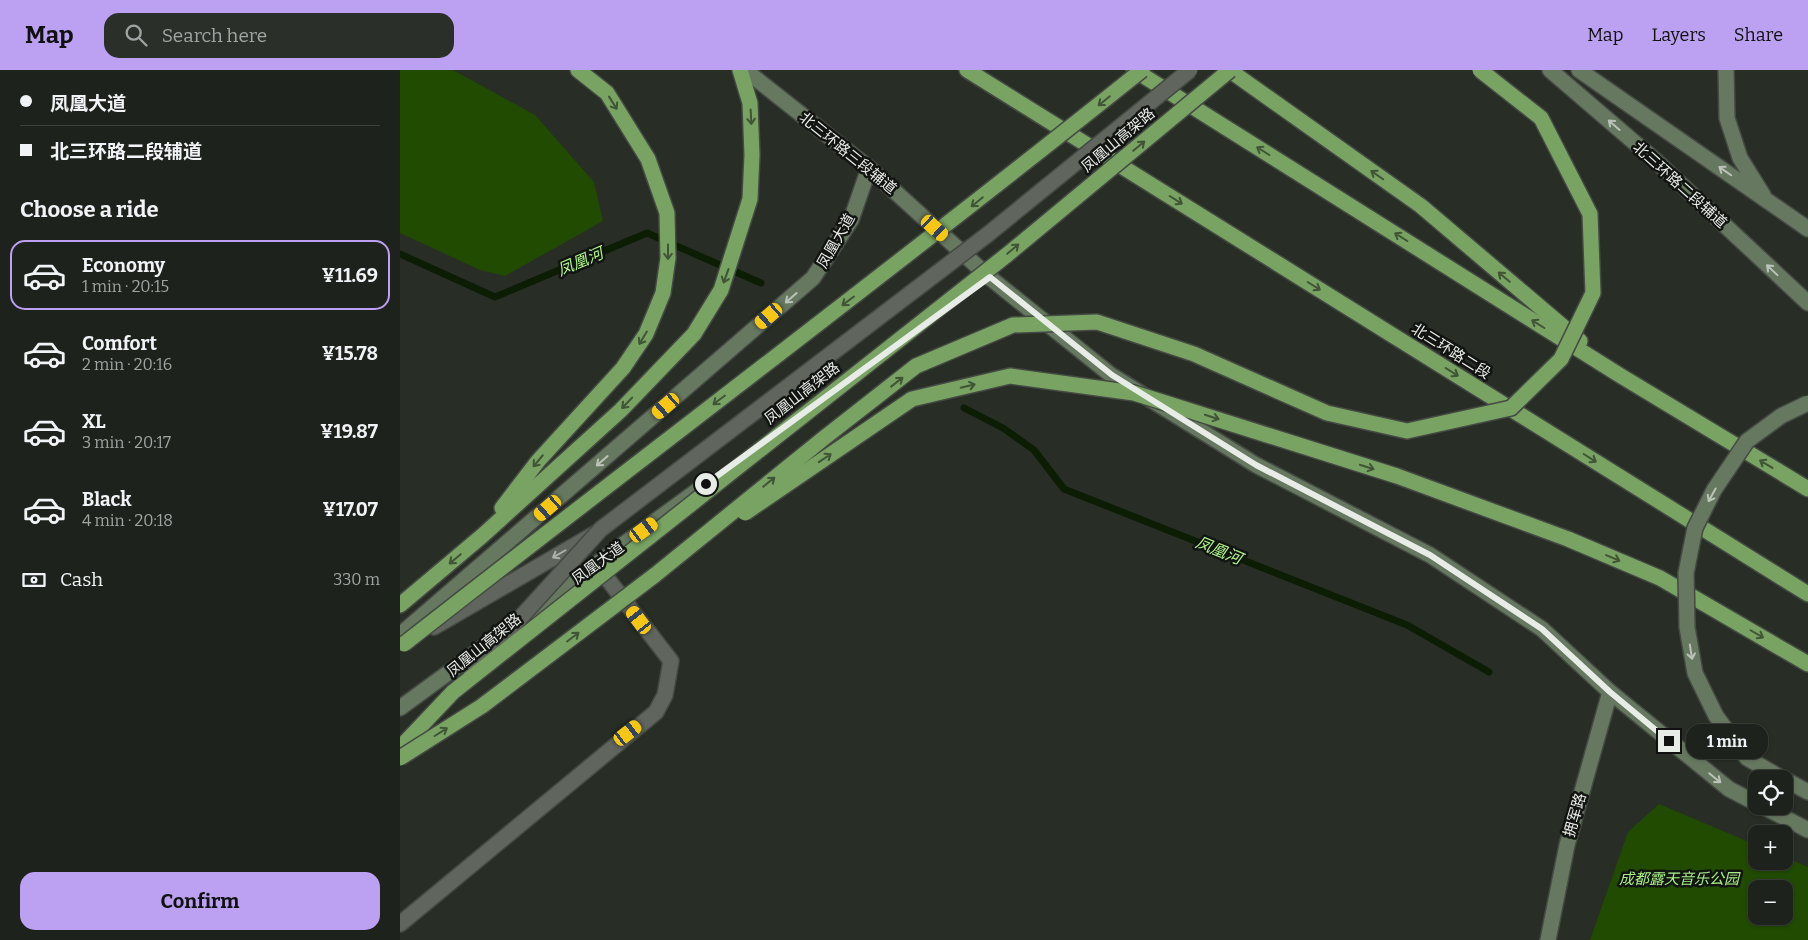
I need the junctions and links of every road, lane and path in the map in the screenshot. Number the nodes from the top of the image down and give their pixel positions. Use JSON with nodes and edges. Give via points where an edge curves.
{"nodes":[{"id":1,"x":578,"y":70,"type":"edge"},
{"id":2,"x":740,"y":70,"type":"edge"},
{"id":3,"x":745,"y":70,"type":"edge"},
{"id":4,"x":968,"y":70,"type":"edge"},
{"id":5,"x":1134,"y":70,"type":"edge"},
{"id":6,"x":1142,"y":70,"type":"edge"},
{"id":7,"x":1190,"y":70,"type":"edge"},
{"id":8,"x":1230,"y":70,"type":"edge"},
{"id":9,"x":1480,"y":70,"type":"edge"},
{"id":10,"x":1550,"y":70,"type":"edge"},
{"id":11,"x":1579,"y":70,"type":"edge"},
{"id":12,"x":1726,"y":70,"type":"edge"},
{"id":13,"x":869,"y":168,"type":"junction"},
{"id":14,"x":1767,"y":200,"type":"junction"},
{"id":15,"x":1808,"y":229,"type":"edge"},
{"id":16,"x":990,"y":277,"type":"junction"},
{"id":17,"x":1808,"y":303,"type":"edge"},
{"id":18,"x":1621,"y":376,"type":"junction"},
{"id":19,"x":1808,"y":403,"type":"edge"},
{"id":20,"x":1808,"y":489,"type":"edge"},
{"id":21,"x":601,"y":529,"type":"junction"},
{"id":22,"x":482,"y":536,"type":"junction"},
{"id":23,"x":596,"y":564,"type":"junction"},
{"id":24,"x":655,"y":575,"type":"junction"},
{"id":25,"x":1808,"y":594,"type":"edge"},
{"id":26,"x":400,"y":605,"type":"edge"},
{"id":27,"x":401,"y":642,"type":"edge"},
{"id":28,"x":1808,"y":664,"type":"edge"},
{"id":29,"x":453,"y":692,"type":"junction"},
{"id":30,"x":1610,"y":692,"type":"junction"},
{"id":31,"x":400,"y":708,"type":"edge"},
{"id":32,"x":400,"y":748,"type":"edge"},
{"id":33,"x":400,"y":758,"type":"edge"},
{"id":34,"x":1768,"y":770,"type":"edge"},
{"id":35,"x":1793,"y":784,"type":"edge"},
{"id":36,"x":1808,"y":792,"type":"edge"},
{"id":37,"x":1748,"y":800,"type":"edge"},
{"id":38,"x":1779,"y":815,"type":"edge"},
{"id":39,"x":1808,"y":830,"type":"edge"},
{"id":40,"x":400,"y":924,"type":"edge"},
{"id":41,"x":1548,"y":940,"type":"edge"}],
"edges":[{"from":1,"to":22,"type":"highway","one_way":true,"via":[[607,93],[648,159],[667,213],[668,258],[663,294],[646,334],[623,368],[538,461]]},
{"from":2,"to":22,"type":"highway","one_way":true,"via":[[750,103],[750,199],[722,290],[694,334],[621,410]]},
{"from":3,"to":13,"type":"main road","name":"北三环路三段辅道"},
{"from":4,"to":25,"type":"highway","name":"北三环路二段","one_way":true},
{"from":18,"to":5,"type":"highway","one_way":true},
{"from":6,"to":27,"type":"highway","one_way":true,"bridge":true,"via":[[966,211]]},
{"from":7,"to":21,"type":"lane","bridge":true,"via":[[987,235]]},
{"from":18,"to":8,"type":"highway","one_way":true,"via":[[1421,206]]},
{"from":29,"to":8,"type":"highway","name":"凤凰山高架路","one_way":true,"bridge":true,"via":[[1008,254]]},
{"from":24,"to":9,"type":"highway","one_way":true,"bridge":true,"via":[[916,366],[1013,325],[1097,322],[1194,354],[1326,413],[1406,432],[1511,408],[1562,359],[1594,293],[1590,214],[1541,118]]},
{"from":17,"to":10,"type":"main road","name":"北三环路二段辅道","one_way":true,"via":[[1656,161]]},
{"from":14,"to":11,"type":"main road","one_way":true},
{"from":12,"to":14,"type":"main road","via":[[1727,118],[1740,158]]},
{"from":13,"to":16,"type":"main road","name":"北三环路三段辅道"},
{"from":13,"to":27,"type":"main road","name":"凤凰大道","one_way":true,"via":[[851,220],[814,278]]},
{"from":14,"to":15,"type":"main road"},
{"from":16,"to":23,"type":"main road","name":"凤凰大道"},
{"from":16,"to":30,"type":"main road","via":[[1112,375],[1256,465],[1430,555],[1542,629]]},
{"from":20,"to":18,"type":"highway","one_way":true},
{"from":19,"to":34,"type":"main road","one_way":true,"bridge":true,"via":[[1780,416],[1747,441],[1714,490],[1695,528],[1686,573],[1687,627],[1695,673],[1716,716],[1747,758]]},
{"from":21,"to":27,"type":"lane","one_way":true,"bridge":true},
{"from":21,"to":29,"type":"lane","bridge":true},
{"from":22,"to":26,"type":"highway","one_way":true},
{"from":23,"to":31,"type":"main road","name":"凤凰大道"},
{"from":23,"to":40,"type":"lane","via":[[671,661],[665,695],[656,712]]},
{"from":24,"to":28,"type":"highway","one_way":true,"bridge":true,"via":[[912,399],[1010,376],[1134,392],[1397,476],[1568,539],[1660,578]]},
{"from":33,"to":24,"type":"highway","one_way":true,"bridge":true,"via":[[482,706]]},
{"from":29,"to":32,"type":"highway","name":"凤凰山高架路"},
{"from":30,"to":37,"type":"main road","one_way":true,"via":[[1729,790]]},
{"from":30,"to":41,"type":"main road","name":"拥军路","via":[[1567,845]]},
{"from":35,"to":36,"type":"main road"},
{"from":38,"to":39,"type":"main road"}]}
